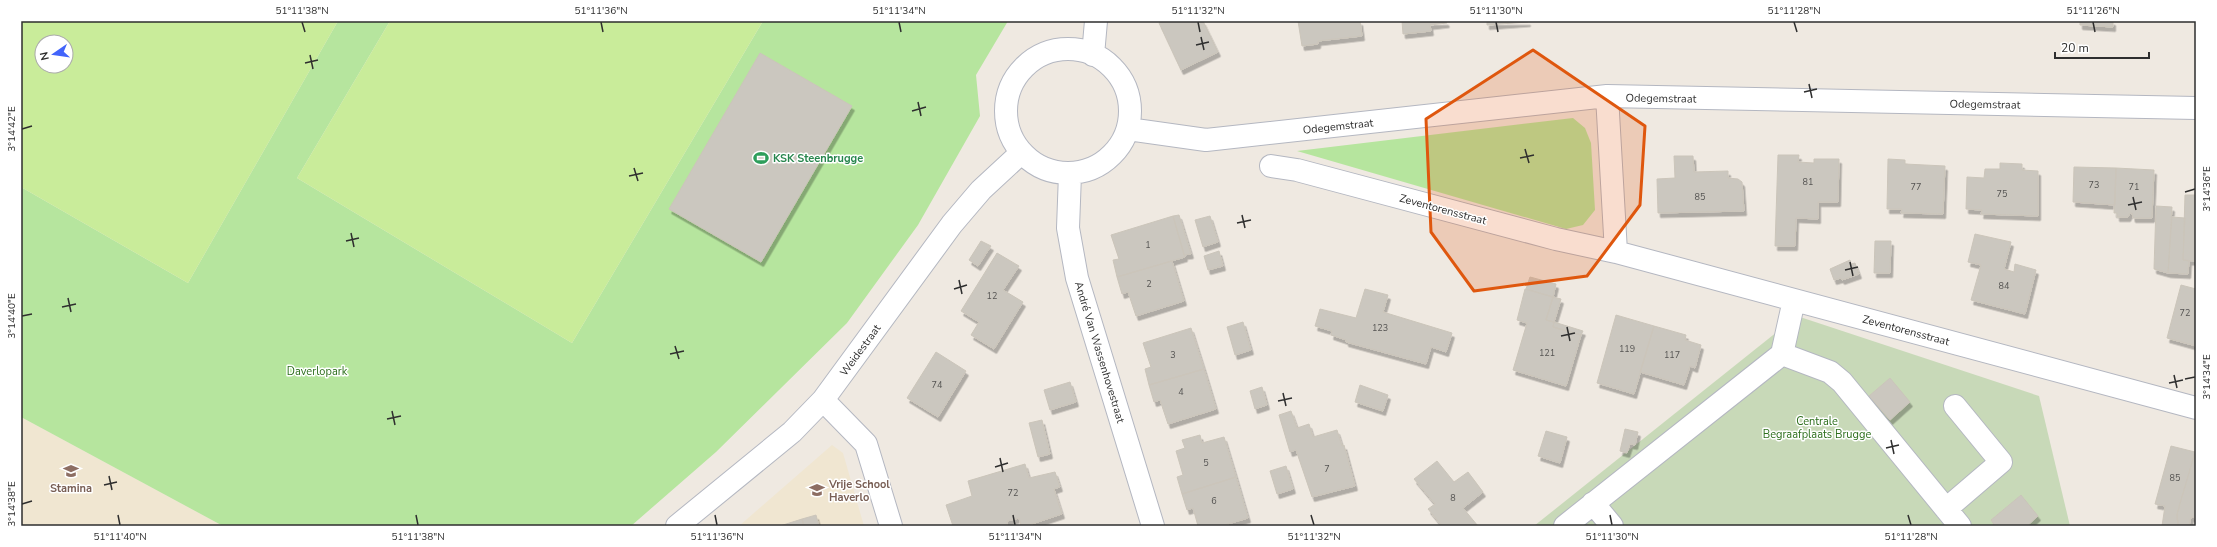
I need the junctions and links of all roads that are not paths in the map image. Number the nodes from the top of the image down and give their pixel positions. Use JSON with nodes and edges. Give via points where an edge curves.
{"nodes":[{"id":1,"x":1096,"y":21,"type":"edge"},
{"id":2,"x":1092,"y":55,"type":"junction"},
{"id":3,"x":1607,"y":96,"type":"junction"},
{"id":4,"x":2196,"y":108,"type":"edge"},
{"id":5,"x":1128,"y":129,"type":"junction"},
{"id":6,"x":1020,"y":153,"type":"junction"},
{"id":7,"x":1271,"y":166,"type":"dead end"},
{"id":8,"x":1070,"y":174,"type":"junction"},
{"id":9,"x":1616,"y":252,"type":"junction"},
{"id":10,"x":1794,"y":300,"type":"junction"},
{"id":11,"x":1782,"y":354,"type":"junction"},
{"id":12,"x":823,"y":400,"type":"junction"},
{"id":13,"x":1955,"y":406,"type":"dead end"},
{"id":14,"x":2196,"y":408,"type":"edge"},
{"id":15,"x":1593,"y":503,"type":"junction"},
{"id":16,"x":1946,"y":509,"type":"junction"},
{"id":17,"x":677,"y":526,"type":"edge"},
{"id":18,"x":891,"y":526,"type":"edge"},
{"id":19,"x":1153,"y":526,"type":"edge"},
{"id":20,"x":1565,"y":526,"type":"edge"},
{"id":21,"x":1612,"y":526,"type":"edge"},
{"id":22,"x":1960,"y":526,"type":"edge"}],
"edges":[{"from":1,"to":2,"type":"street"},
{"from":2,"to":5,"type":"street","via":[[1107,62],[1121,79],[1130,107]]},
{"from":2,"to":6,"type":"street","via":[[1065,49],[1044,53],[1016,75],[1005,106],[1007,128]]},
{"from":3,"to":4,"type":"street","name":"Odegemstraat"},
{"from":3,"to":5,"type":"street","name":"Odegemstraat","via":[[1206,140]]},
{"from":3,"to":9,"type":"street"},
{"from":5,"to":8,"type":"street","via":[[1116,151],[1091,170]]},
{"from":6,"to":8,"type":"street","via":[[1038,166],[1058,174]]},
{"from":6,"to":12,"type":"street","name":"Weidestraat","via":[[981,190],[952,224]]},
{"from":7,"to":9,"type":"street","name":"Zeventorensstraat","via":[[1297,170],[1556,239]]},
{"from":8,"to":19,"type":"street","name":"André Van Wassenhovestraat","via":[[1068,228],[1077,278]]},
{"from":9,"to":10,"type":"street","name":"Zeventorensstraat"},
{"from":10,"to":11,"type":"street"},
{"from":10,"to":14,"type":"street","name":"Zeventorensstraat"},
{"from":11,"to":15,"type":"street"},
{"from":11,"to":16,"type":"street","via":[[1830,372],[1842,382]]},
{"from":12,"to":17,"type":"street","name":"Weidestraat","via":[[792,432]]},
{"from":12,"to":18,"type":"street","via":[[866,444]]},
{"from":13,"to":16,"type":"street","via":[[2001,462]]},
{"from":15,"to":20,"type":"street"},
{"from":15,"to":21,"type":"street"},
{"from":16,"to":22,"type":"street"}]}
